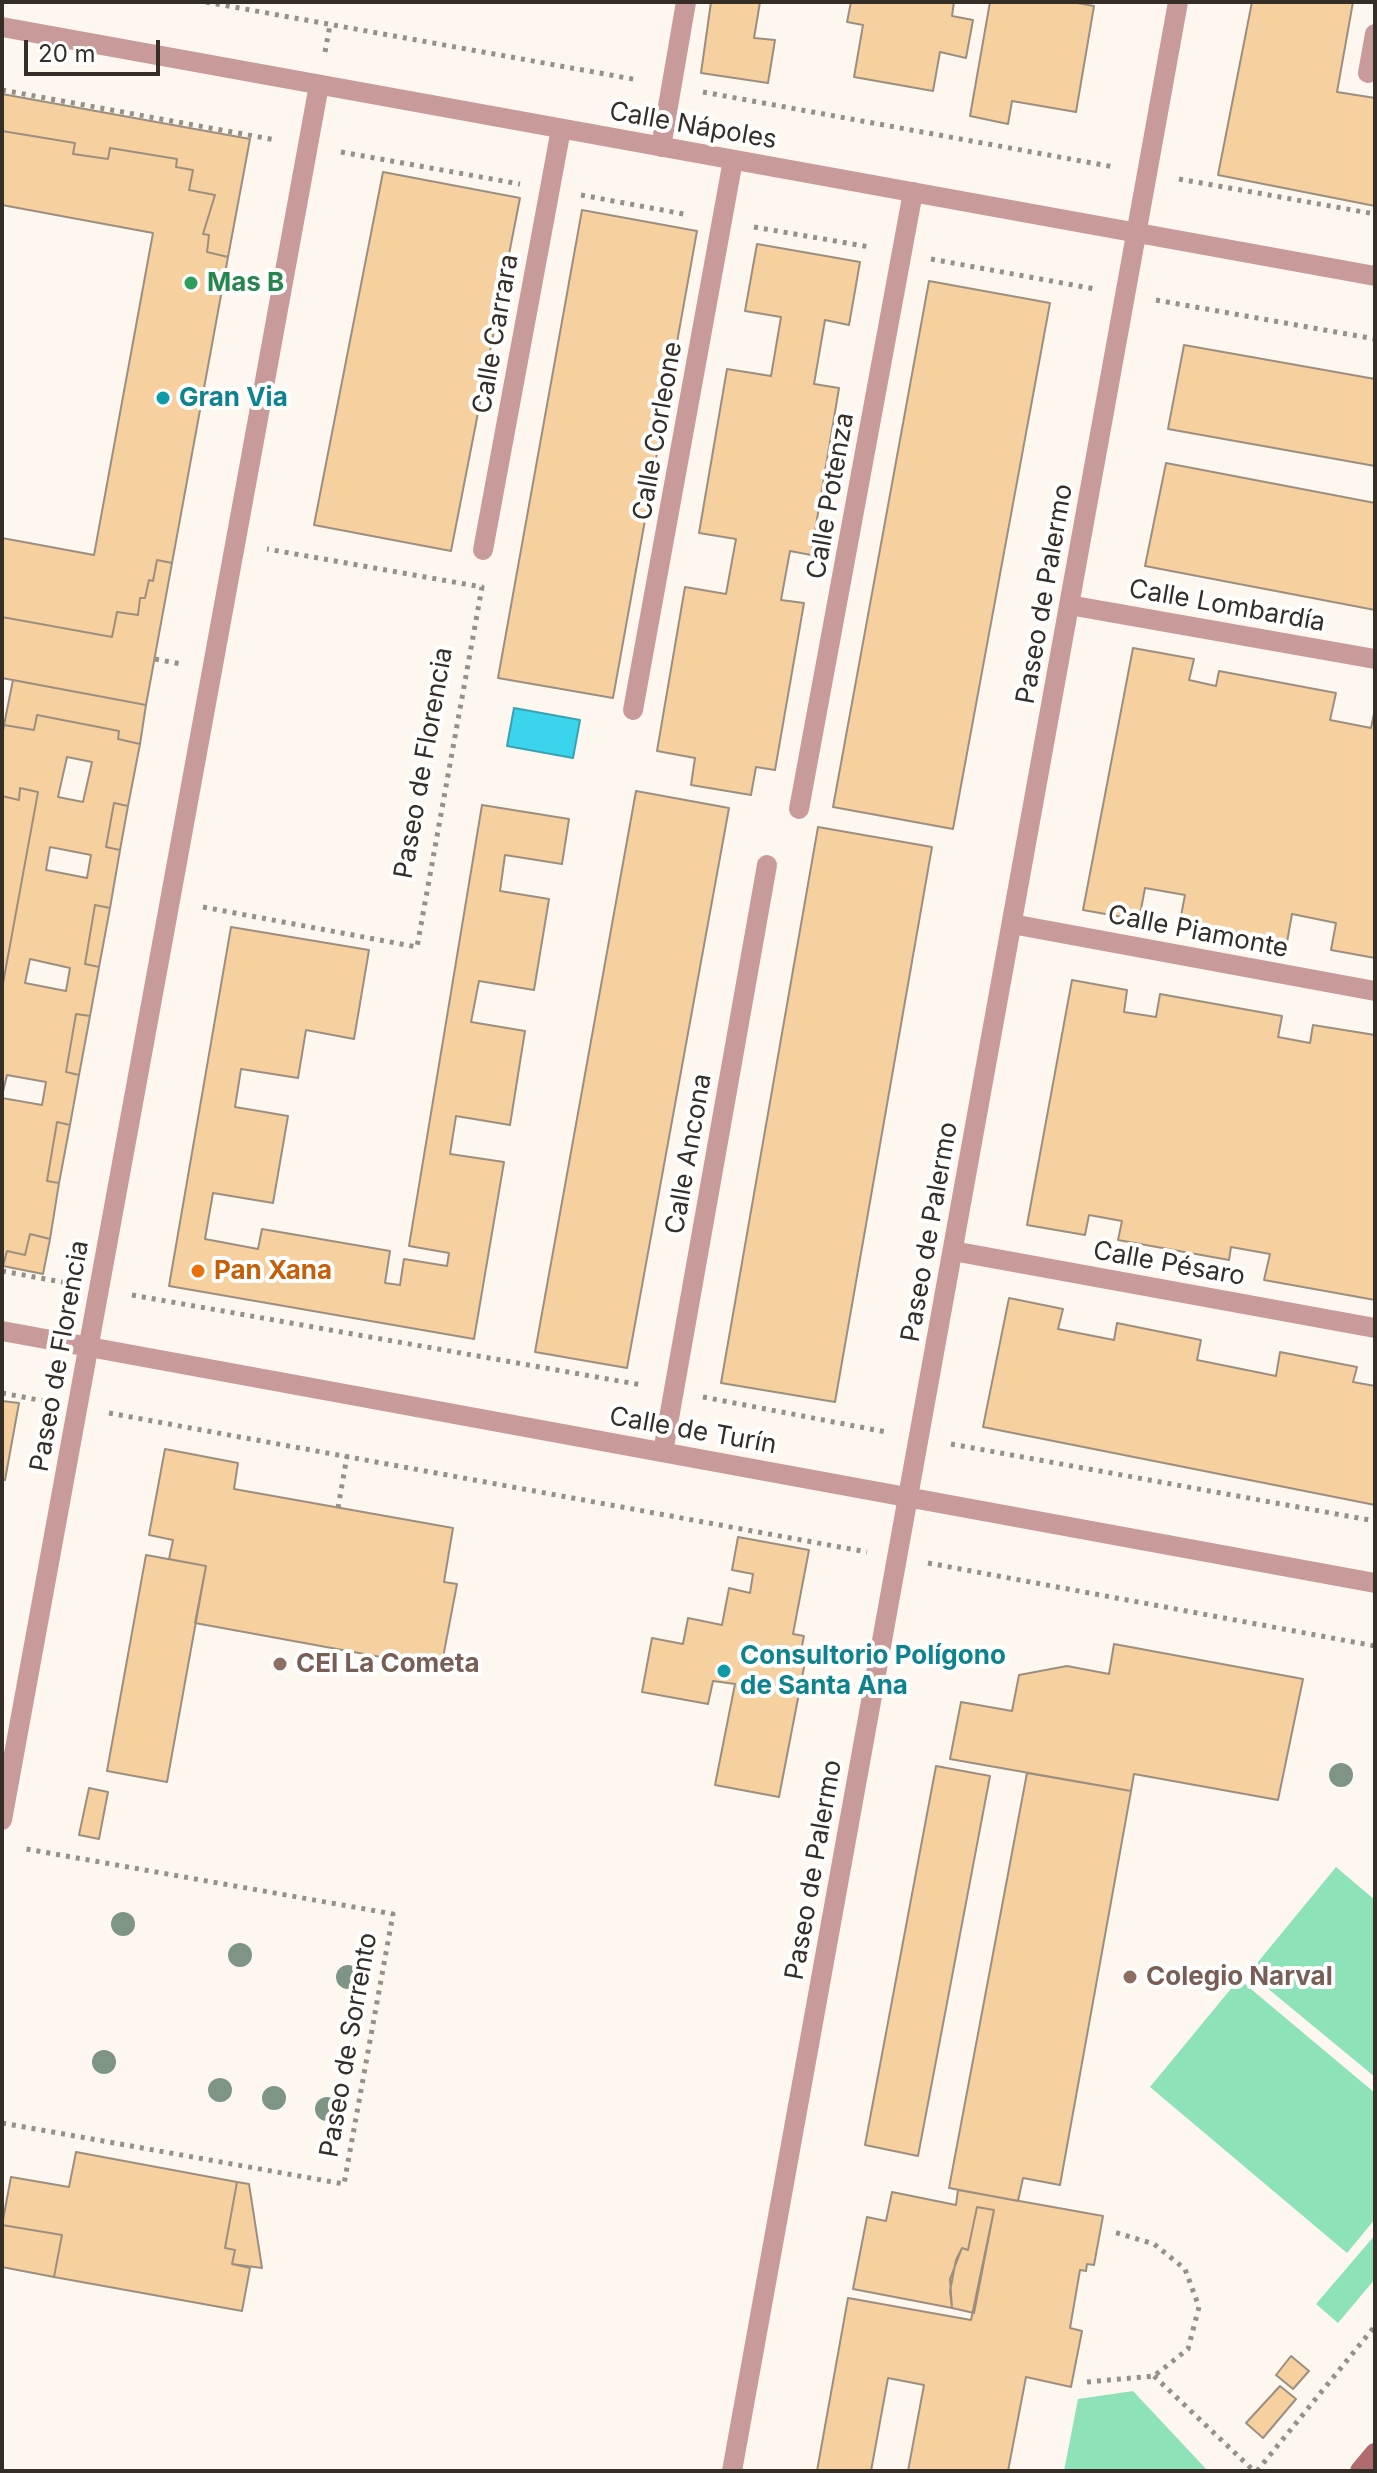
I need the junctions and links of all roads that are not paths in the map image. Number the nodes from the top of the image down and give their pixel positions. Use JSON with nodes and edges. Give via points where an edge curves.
{"nodes":[{"id":1,"x":686,"y":2,"type":"edge"},
{"id":2,"x":1178,"y":2,"type":"edge"},
{"id":3,"x":2,"y":27,"type":"edge"},
{"id":4,"x":1375,"y":34,"type":"edge"},
{"id":5,"x":1368,"y":73,"type":"dead end"},
{"id":6,"x":319,"y":85,"type":"junction"},
{"id":7,"x":561,"y":129,"type":"junction"},
{"id":8,"x":661,"y":147,"type":"junction"},
{"id":9,"x":733,"y":160,"type":"junction"},
{"id":10,"x":913,"y":192,"type":"junction"},
{"id":11,"x":1136,"y":233,"type":"junction"},
{"id":12,"x":1375,"y":276,"type":"edge"},
{"id":13,"x":483,"y":550,"type":"dead end"},
{"id":14,"x":1069,"y":605,"type":"junction"},
{"id":15,"x":1375,"y":659,"type":"edge"},
{"id":16,"x":633,"y":710,"type":"dead end"},
{"id":17,"x":799,"y":809,"type":"dead end"},
{"id":18,"x":767,"y":865,"type":"dead end"},
{"id":19,"x":1012,"y":924,"type":"junction"},
{"id":20,"x":1375,"y":991,"type":"edge"},
{"id":21,"x":953,"y":1251,"type":"junction"},
{"id":22,"x":1375,"y":1328,"type":"edge"},
{"id":23,"x":2,"y":1331,"type":"edge"},
{"id":24,"x":88,"y":1346,"type":"junction"},
{"id":25,"x":663,"y":1452,"type":"junction"},
{"id":26,"x":908,"y":1497,"type":"junction"},
{"id":27,"x":1375,"y":1583,"type":"edge"},
{"id":28,"x":2,"y":1820,"type":"edge"},
{"id":29,"x":1375,"y":2453,"type":"edge"},
{"id":30,"x":732,"y":2471,"type":"edge"},
{"id":31,"x":1360,"y":2471,"type":"edge"}],
"edges":[{"from":1,"to":8,"type":"street"},
{"from":2,"to":11,"type":"street","name":"Paseo de Palermo"},
{"from":3,"to":6,"type":"street","name":"Calle Nápoles"},
{"from":4,"to":5,"type":"street"},
{"from":6,"to":7,"type":"street","name":"Calle Nápoles"},
{"from":6,"to":24,"type":"street","name":"Paseo de Florencia"},
{"from":7,"to":8,"type":"street","name":"Calle Nápoles"},
{"from":7,"to":13,"type":"street","name":"Calle Carrara"},
{"from":8,"to":9,"type":"street","name":"Calle Nápoles"},
{"from":9,"to":10,"type":"street","name":"Calle Nápoles"},
{"from":9,"to":16,"type":"street","name":"Calle Corleone"},
{"from":10,"to":11,"type":"street","name":"Calle Nápoles"},
{"from":10,"to":17,"type":"street","name":"Calle Potenza"},
{"from":11,"to":12,"type":"street","name":"Calle Nápoles"},
{"from":11,"to":14,"type":"street","name":"Paseo de Palermo"},
{"from":14,"to":15,"type":"street","name":"Calle Lombardía"},
{"from":14,"to":19,"type":"street","name":"Paseo de Palermo"},
{"from":18,"to":25,"type":"street","name":"Calle Ancona"},
{"from":19,"to":20,"type":"street","name":"Calle Piamonte"},
{"from":19,"to":21,"type":"street","name":"Paseo de Palermo"},
{"from":21,"to":22,"type":"street","name":"Calle Pésaro"},
{"from":21,"to":26,"type":"street","name":"Paseo de Palermo"},
{"from":23,"to":24,"type":"street","name":"Calle de Turín"},
{"from":24,"to":25,"type":"street","name":"Calle de Turín"},
{"from":24,"to":28,"type":"street","name":"Paseo de Florencia"},
{"from":25,"to":26,"type":"street","name":"Calle de Turín"},
{"from":26,"to":27,"type":"street","name":"Calle de Turín"},
{"from":26,"to":30,"type":"street","name":"Paseo de Palermo"},
{"from":29,"to":31,"type":"street"}]}
